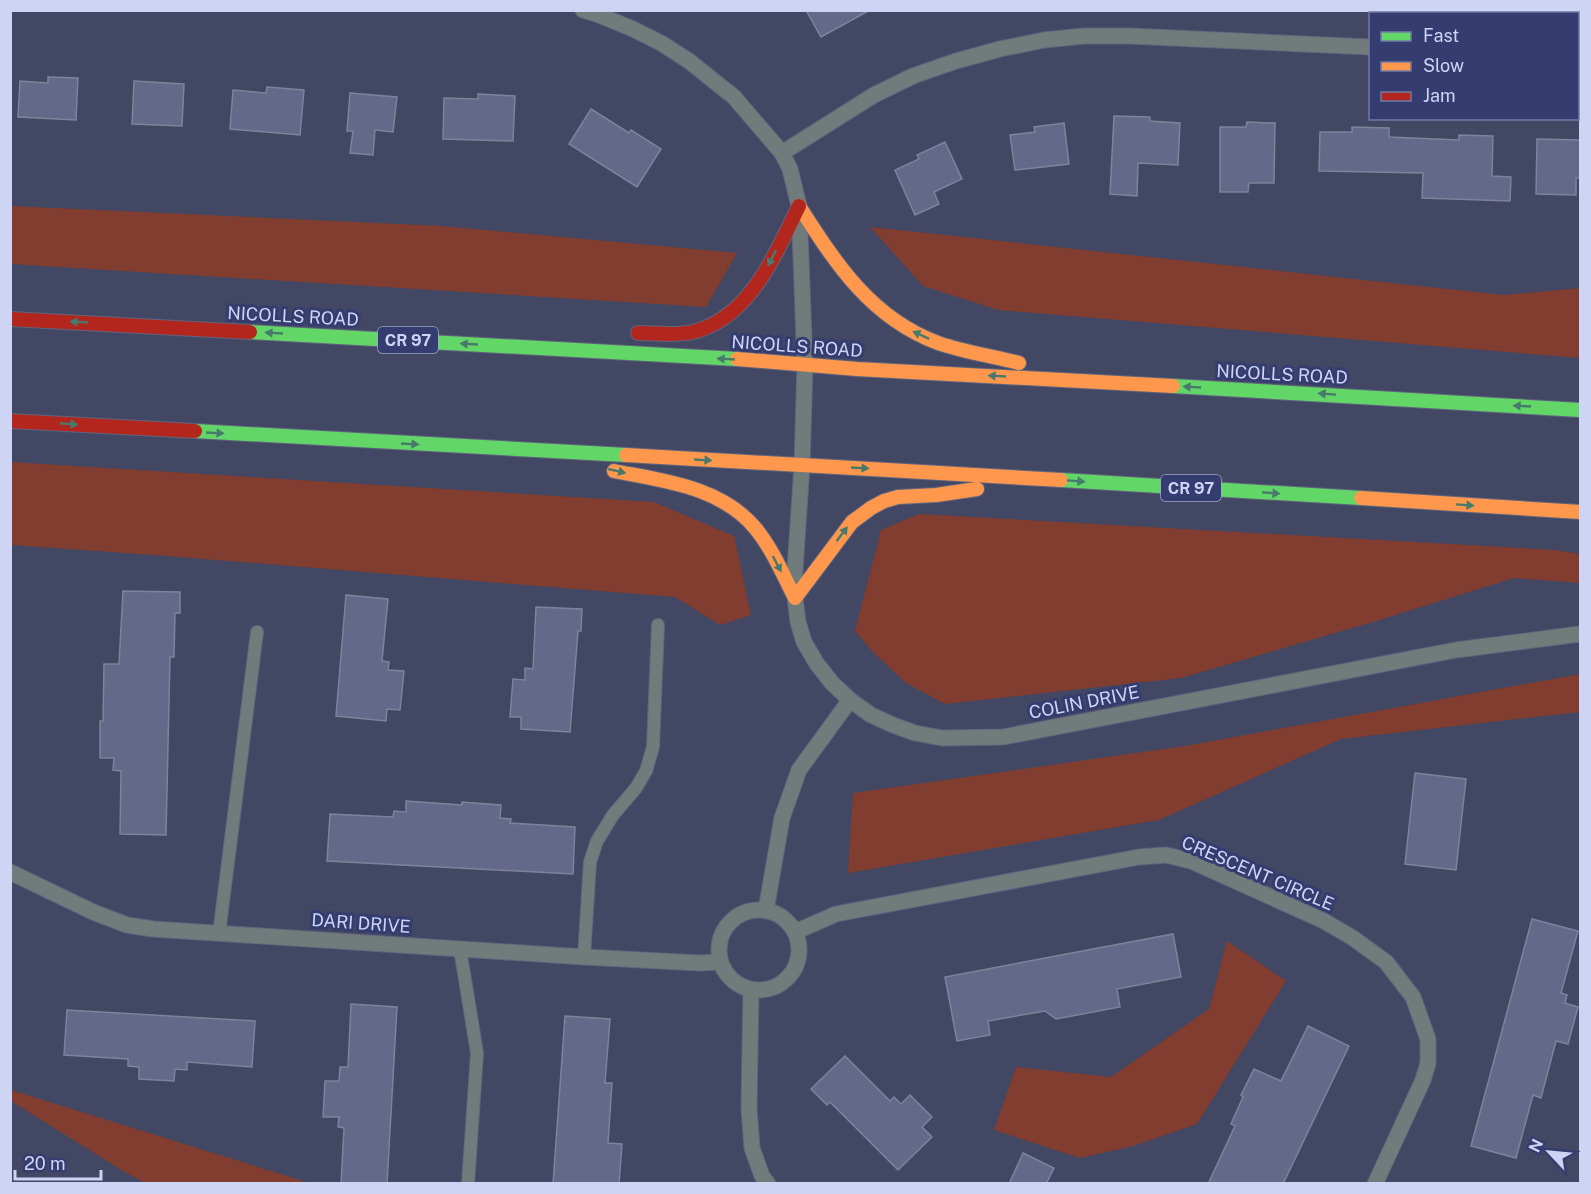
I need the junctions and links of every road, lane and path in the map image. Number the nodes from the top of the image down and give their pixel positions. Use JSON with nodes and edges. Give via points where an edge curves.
{"nodes":[{"id":1,"x":583,"y":10,"type":"edge"},
{"id":2,"x":1369,"y":47,"type":"edge"},
{"id":3,"x":782,"y":153,"type":"junction"},
{"id":4,"x":799,"y":206,"type":"junction"},
{"id":5,"x":10,"y":319,"type":"edge"},
{"id":6,"x":621,"y":335,"type":"dead end"},
{"id":7,"x":587,"y":338,"type":"dead end"},
{"id":8,"x":496,"y":345,"type":"junction"},
{"id":9,"x":806,"y":365,"type":"junction"},
{"id":10,"x":1100,"y":382,"type":"junction"},
{"id":11,"x":1581,"y":410,"type":"edge"},
{"id":12,"x":10,"y":421,"type":"edge"},
{"id":13,"x":519,"y":450,"type":"junction"},
{"id":14,"x":802,"y":465,"type":"junction"},
{"id":15,"x":1041,"y":479,"type":"junction"},
{"id":16,"x":1581,"y":512,"type":"edge"},
{"id":17,"x":795,"y":598,"type":"junction"},
{"id":18,"x":658,"y":625,"type":"dead end"},
{"id":19,"x":257,"y":632,"type":"dead end"},
{"id":20,"x":1581,"y":634,"type":"edge"},
{"id":21,"x":850,"y":700,"type":"junction"},
{"id":22,"x":10,"y":872,"type":"edge"},
{"id":23,"x":766,"y":910,"type":"junction"},
{"id":24,"x":795,"y":932,"type":"junction"},
{"id":25,"x":219,"y":934,"type":"junction"},
{"id":26,"x":460,"y":949,"type":"junction"},
{"id":27,"x":584,"y":957,"type":"junction"},
{"id":28,"x":720,"y":962,"type":"junction"},
{"id":29,"x":751,"y":990,"type":"junction"},
{"id":30,"x":468,"y":1184,"type":"edge"},
{"id":31,"x":768,"y":1184,"type":"edge"},
{"id":32,"x":1374,"y":1184,"type":"edge"}],
"edges":[{"from":1,"to":3,"type":"street","name":"COLIN DRIVE","via":[[633,29],[689,61],[734,97]]},
{"from":2,"to":3,"type":"street","via":[[1130,36],[1044,40],[989,52],[913,76],[874,95]]},
{"from":3,"to":4,"type":"street","name":"COLIN DRIVE"},
{"from":4,"to":6,"type":"highway","one_way":true,"via":[[755,287],[727,316],[694,332]]},
{"from":4,"to":9,"type":"street","name":"COLIN DRIVE"},
{"from":10,"to":4,"type":"highway","one_way":true,"via":[[950,346],[911,331],[879,310],[850,282]]},
{"from":8,"to":5,"type":"highway","name":"NICOLLS ROAD","number":"CR 97","one_way":true},
{"from":7,"to":8,"type":"highway"},
{"from":9,"to":8,"type":"highway","name":"NICOLLS ROAD","number":"CR 97","one_way":true},
{"from":10,"to":9,"type":"highway","name":"NICOLLS ROAD","number":"CR 97","one_way":true},
{"from":9,"to":14,"type":"street","name":"COLIN DRIVE"},
{"from":11,"to":10,"type":"highway","name":"NICOLLS ROAD","number":"CR 97","one_way":true},
{"from":12,"to":13,"type":"highway","number":"CR 97","one_way":true},
{"from":13,"to":14,"type":"highway","number":"CR 97","one_way":true},
{"from":13,"to":17,"type":"highway","one_way":true,"via":[[699,489],[716,497],[731,506],[766,543]]},
{"from":14,"to":15,"type":"highway","number":"CR 97","one_way":true},
{"from":14,"to":17,"type":"street","name":"COLIN DRIVE"},
{"from":15,"to":16,"type":"highway","number":"CR 97","one_way":true},
{"from":17,"to":15,"type":"highway","one_way":true,"via":[[852,522],[889,498],[931,496]]},
{"from":17,"to":21,"type":"street","name":"COLIN DRIVE","via":[[804,642],[832,683]]},
{"from":18,"to":27,"type":"lane","via":[[653,747],[646,771],[597,841],[590,862]]},
{"from":19,"to":25,"type":"lane"},
{"from":20,"to":21,"type":"street","name":"COLIN DRIVE","via":[[1456,650],[1003,737],[942,738],[915,733],[871,715]]},
{"from":21,"to":23,"type":"street","via":[[799,770],[782,818]]},
{"from":22,"to":25,"type":"street","name":"DARI DRIVE","via":[[127,925]]},
{"from":23,"to":24,"type":"street","via":[[784,918]]},
{"from":23,"to":28,"type":"street","via":[[746,911],[729,923],[719,941]]},
{"from":24,"to":29,"type":"street","via":[[800,950],[790,975],[776,987]]},
{"from":24,"to":32,"type":"street","name":"CRESCENT CIRCLE","via":[[836,914],[1139,857],[1166,855],[1191,861],[1353,938],[1386,962],[1413,997],[1428,1039],[1428,1063]]},
{"from":25,"to":26,"type":"street","name":"DARI DRIVE"},
{"from":26,"to":27,"type":"street","name":"DARI DRIVE"},
{"from":26,"to":30,"type":"lane","via":[[477,1053]]},
{"from":27,"to":28,"type":"street","name":"DARI DRIVE"},
{"from":28,"to":29,"type":"street","via":[[729,978]]},
{"from":29,"to":31,"type":"street","via":[[748,1108],[752,1148]]}]}
